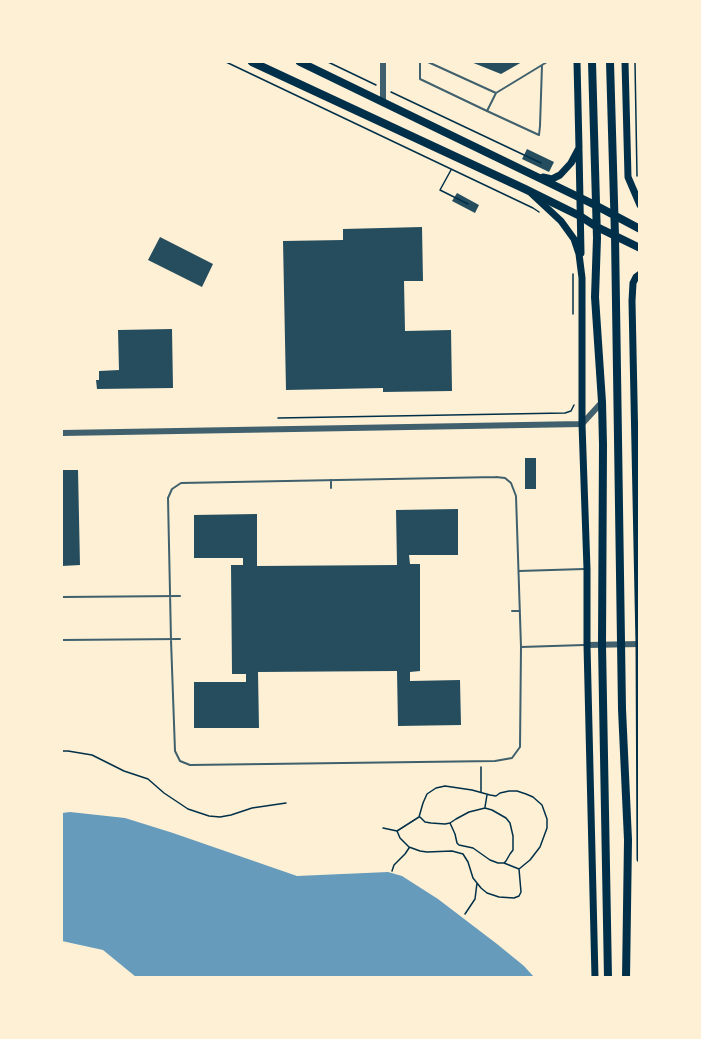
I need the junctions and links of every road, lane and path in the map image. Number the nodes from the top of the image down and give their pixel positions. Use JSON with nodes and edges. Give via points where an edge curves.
{"nodes":[{"id":1,"x":226,"y":62,"type":"edge"},
{"id":2,"x":252,"y":62,"type":"edge"},
{"id":3,"x":300,"y":62,"type":"edge"},
{"id":4,"x":328,"y":62,"type":"edge"},
{"id":5,"x":383,"y":62,"type":"edge"},
{"id":6,"x":420,"y":62,"type":"edge"},
{"id":7,"x":428,"y":62,"type":"edge"},
{"id":8,"x":547,"y":62,"type":"edge"},
{"id":9,"x":577,"y":62,"type":"edge"},
{"id":10,"x":592,"y":62,"type":"edge"},
{"id":11,"x":610,"y":62,"type":"edge"},
{"id":12,"x":625,"y":62,"type":"edge"},
{"id":13,"x":635,"y":62,"type":"edge"},
{"id":14,"x":542,"y":65,"type":"junction"},
{"id":15,"x":383,"y":88,"type":"junction"},
{"id":16,"x":496,"y":93,"type":"junction"},
{"id":17,"x":383,"y":102,"type":"junction"},
{"id":18,"x":487,"y":111,"type":"junction"},
{"id":19,"x":636,"y":114,"type":"junction"},
{"id":20,"x":639,"y":114,"type":"edge"},
{"id":21,"x":503,"y":146,"type":"junction"},
{"id":22,"x":579,"y":148,"type":"junction"},
{"id":23,"x":508,"y":153,"type":"dead end"},
{"id":24,"x":541,"y":163,"type":"dead end"},
{"id":25,"x":452,"y":169,"type":"junction"},
{"id":26,"x":530,"y":174,"type":"junction"},
{"id":27,"x":638,"y":183,"type":"dead end"},
{"id":28,"x":525,"y":189,"type":"junction"},
{"id":29,"x":580,"y":198,"type":"junction"},
{"id":30,"x":468,"y":204,"type":"dead end"},
{"id":31,"x":596,"y":205,"type":"junction"},
{"id":32,"x":639,"y":205,"type":"edge"},
{"id":33,"x":540,"y":213,"type":"dead end"},
{"id":34,"x":580,"y":216,"type":"junction"},
{"id":35,"x":614,"y":216,"type":"junction"},
{"id":36,"x":597,"y":227,"type":"junction"},
{"id":37,"x":639,"y":229,"type":"edge"},
{"id":38,"x":615,"y":236,"type":"junction"},
{"id":39,"x":639,"y":248,"type":"edge"},
{"id":40,"x":639,"y":274,"type":"edge"},
{"id":41,"x":573,"y":275,"type":"dead end"},
{"id":42,"x":582,"y":278,"type":"junction"},
{"id":43,"x":574,"y":320,"type":"dead end"},
{"id":44,"x":575,"y":400,"type":"dead end"},
{"id":45,"x":602,"y":402,"type":"junction"},
{"id":46,"x":278,"y":418,"type":"dead end"},
{"id":47,"x":582,"y":424,"type":"junction"},
{"id":48,"x":62,"y":433,"type":"edge"},
{"id":49,"x":331,"y":480,"type":"junction"},
{"id":50,"x":331,"y":488,"type":"dead end"},
{"id":51,"x":587,"y":569,"type":"junction"},
{"id":52,"x":519,"y":571,"type":"junction"},
{"id":53,"x":171,"y":596,"type":"junction"},
{"id":54,"x":180,"y":596,"type":"dead end"},
{"id":55,"x":62,"y":597,"type":"edge"},
{"id":56,"x":512,"y":611,"type":"dead end"},
{"id":57,"x":520,"y":611,"type":"junction"},
{"id":58,"x":180,"y":639,"type":"dead end"},
{"id":59,"x":62,"y":640,"type":"edge"},
{"id":60,"x":171,"y":640,"type":"junction"},
{"id":61,"x":639,"y":644,"type":"edge"},
{"id":62,"x":587,"y":645,"type":"junction"},
{"id":63,"x":602,"y":645,"type":"junction"},
{"id":64,"x":621,"y":645,"type":"junction"},
{"id":65,"x":521,"y":647,"type":"junction"},
{"id":66,"x":62,"y":751,"type":"edge"},
{"id":67,"x":481,"y":761,"type":"junction"},
{"id":68,"x":481,"y":793,"type":"junction"},
{"id":69,"x":487,"y":795,"type":"junction"},
{"id":70,"x":286,"y":802,"type":"dead end"},
{"id":71,"x":485,"y":808,"type":"junction"},
{"id":72,"x":419,"y":817,"type":"junction"},
{"id":73,"x":450,"y":824,"type":"junction"},
{"id":74,"x":383,"y":828,"type":"dead end"},
{"id":75,"x":397,"y":831,"type":"junction"},
{"id":76,"x":467,"y":846,"type":"junction"},
{"id":77,"x":410,"y":847,"type":"junction"},
{"id":78,"x":463,"y":854,"type":"junction"},
{"id":79,"x":639,"y":859,"type":"edge"},
{"id":80,"x":504,"y":863,"type":"junction"},
{"id":81,"x":519,"y":868,"type":"junction"},
{"id":82,"x":392,"y":871,"type":"dead end"},
{"id":83,"x":477,"y":883,"type":"junction"},
{"id":84,"x":465,"y":914,"type":"dead end"},
{"id":85,"x":595,"y":978,"type":"edge"},
{"id":86,"x":608,"y":978,"type":"edge"},
{"id":87,"x":626,"y":978,"type":"edge"}],
"edges":[{"from":1,"to":25,"type":"path"},
{"from":2,"to":28,"type":"main road"},
{"from":3,"to":17,"type":"main road"},
{"from":4,"to":15,"type":"path"},
{"from":5,"to":15,"type":"street"},
{"from":6,"to":18,"type":"lane","via":[[420,79]]},
{"from":7,"to":16,"type":"lane"},
{"from":8,"to":14,"type":"lane"},
{"from":9,"to":22,"type":"main road"},
{"from":10,"to":31,"type":"main road"},
{"from":11,"to":35,"type":"main road"},
{"from":12,"to":32,"type":"main road","via":[[628,177]]},
{"from":13,"to":19,"type":"path"},
{"from":14,"to":16,"type":"lane"},
{"from":14,"to":18,"type":"lane","via":[[539,135]]},
{"from":15,"to":17,"type":"street"},
{"from":15,"to":21,"type":"path"},
{"from":16,"to":18,"type":"lane"},
{"from":17,"to":26,"type":"main road"},
{"from":19,"to":20,"type":"path"},
{"from":19,"to":27,"type":"path"},
{"from":21,"to":23,"type":"path"},
{"from":21,"to":24,"type":"path"},
{"from":22,"to":26,"type":"main road","via":[[560,175],[552,179]]},
{"from":22,"to":29,"type":"main road"},
{"from":25,"to":30,"type":"path","via":[[440,190]]},
{"from":25,"to":33,"type":"path"},
{"from":26,"to":29,"type":"main road"},
{"from":28,"to":34,"type":"main road"},
{"from":28,"to":42,"type":"main road","via":[[561,221],[574,239]]},
{"from":29,"to":31,"type":"main road"},
{"from":29,"to":34,"type":"main road"},
{"from":31,"to":35,"type":"main road"},
{"from":31,"to":36,"type":"main road"},
{"from":34,"to":36,"type":"main road"},
{"from":34,"to":42,"type":"main road"},
{"from":35,"to":37,"type":"main road"},
{"from":35,"to":38,"type":"main road"},
{"from":36,"to":38,"type":"main road"},
{"from":36,"to":45,"type":"main road","via":[[595,297]]},
{"from":38,"to":39,"type":"main road"},
{"from":38,"to":64,"type":"main road"},
{"from":40,"to":61,"type":"main road","via":[[633,283],[632,301]]},
{"from":41,"to":43,"type":"path"},
{"from":42,"to":47,"type":"main road"},
{"from":44,"to":46,"type":"path","via":[[571,411],[565,413]]},
{"from":45,"to":47,"type":"street"},
{"from":45,"to":63,"type":"main road"},
{"from":47,"to":48,"type":"street"},
{"from":47,"to":51,"type":"main road"},
{"from":49,"to":50,"type":"lane"},
{"from":49,"to":52,"type":"lane","via":[[505,478],[516,496]]},
{"from":49,"to":53,"type":"lane","via":[[181,483],[172,489],[168,498]]},
{"from":51,"to":52,"type":"lane"},
{"from":51,"to":62,"type":"main road"},
{"from":52,"to":57,"type":"lane"},
{"from":53,"to":54,"type":"lane"},
{"from":53,"to":55,"type":"lane"},
{"from":53,"to":60,"type":"lane"},
{"from":56,"to":57,"type":"lane"},
{"from":57,"to":65,"type":"lane"},
{"from":58,"to":60,"type":"lane"},
{"from":59,"to":60,"type":"lane"},
{"from":60,"to":67,"type":"lane","via":[[175,751],[180,761],[190,765]]},
{"from":61,"to":64,"type":"street"},
{"from":61,"to":79,"type":"main road"},
{"from":62,"to":63,"type":"street"},
{"from":62,"to":65,"type":"lane"},
{"from":62,"to":85,"type":"main road"},
{"from":63,"to":64,"type":"street"},
{"from":63,"to":86,"type":"main road"},
{"from":64,"to":87,"type":"main road","via":[[628,840]]},
{"from":65,"to":67,"type":"lane","via":[[520,747],[512,758]]},
{"from":66,"to":70,"type":"path","via":[[92,755],[148,779],[188,809],[209,816]]},
{"from":67,"to":68,"type":"path"},
{"from":68,"to":69,"type":"path"},
{"from":68,"to":72,"type":"path","via":[[453,786],[436,788],[425,797]]},
{"from":69,"to":71,"type":"path"},
{"from":69,"to":81,"type":"path","via":[[517,791],[533,798],[546,812],[543,840],[536,854]]},
{"from":71,"to":73,"type":"path","via":[[469,812]]},
{"from":71,"to":80,"type":"path","via":[[510,823],[513,850]]},
{"from":72,"to":73,"type":"path","via":[[431,824]]},
{"from":72,"to":75,"type":"path"},
{"from":73,"to":76,"type":"path","via":[[457,843]]},
{"from":74,"to":75,"type":"path"},
{"from":75,"to":77,"type":"path"},
{"from":76,"to":78,"type":"path"},
{"from":76,"to":80,"type":"path","via":[[490,860]]},
{"from":77,"to":78,"type":"path"},
{"from":77,"to":82,"type":"path"},
{"from":78,"to":83,"type":"path"},
{"from":80,"to":81,"type":"path"},
{"from":81,"to":83,"type":"path","via":[[521,892],[514,898],[487,893]]},
{"from":83,"to":84,"type":"path"}]}
